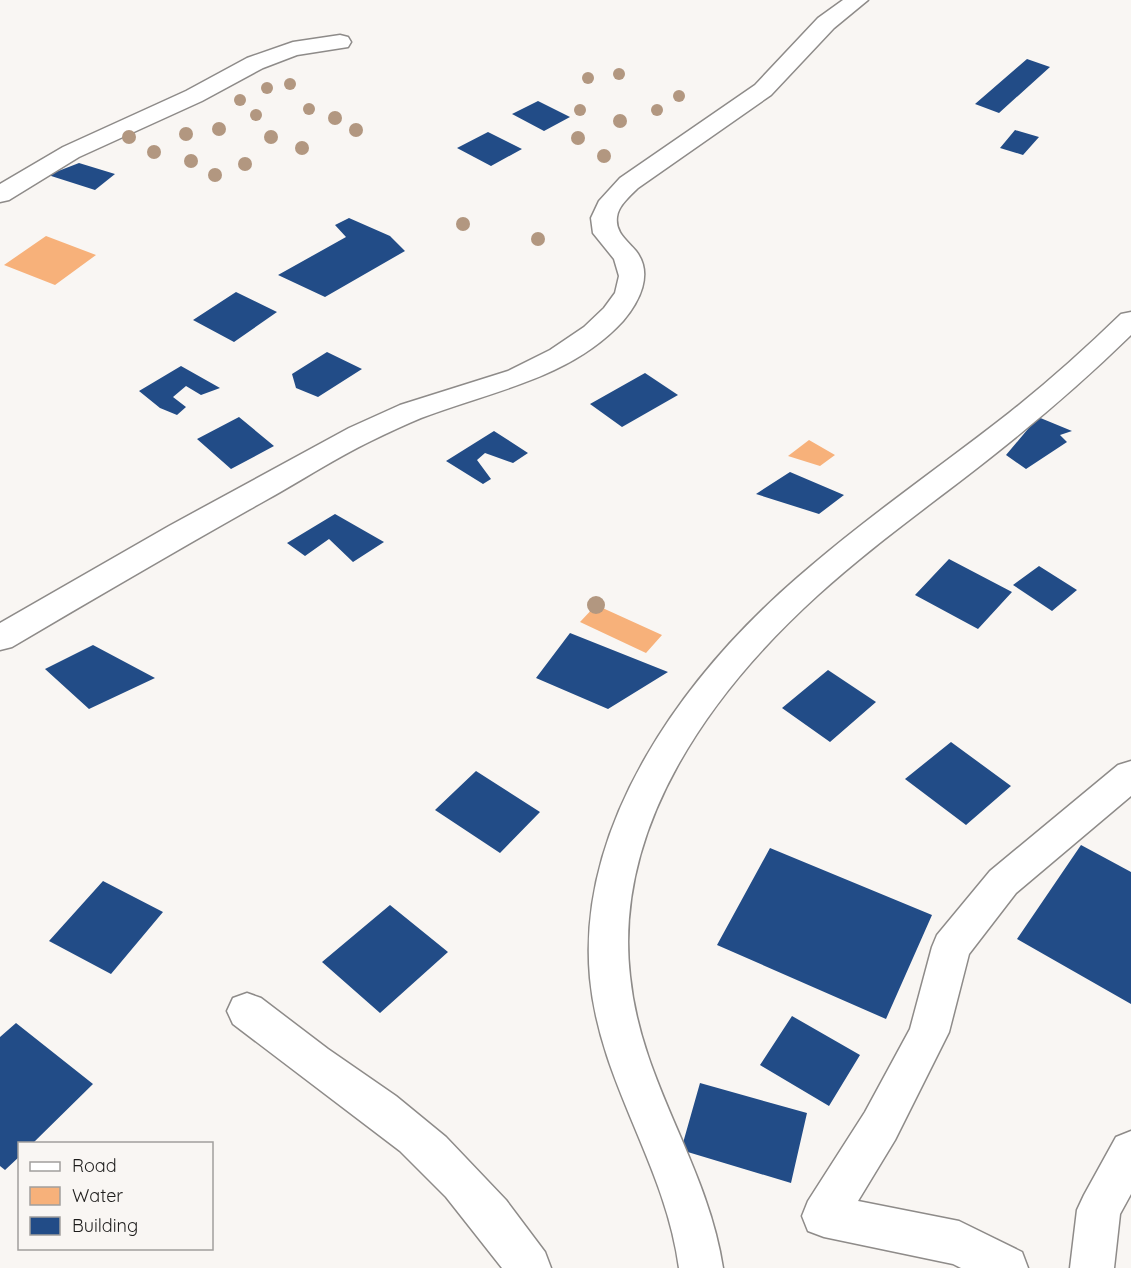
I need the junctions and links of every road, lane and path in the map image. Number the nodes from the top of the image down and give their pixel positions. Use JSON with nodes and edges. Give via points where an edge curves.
{"nodes":[{"id":1,"x":856,"y":0,"type":"edge"},
{"id":2,"x":340,"y":42,"type":"dead end"},
{"id":3,"x":0,"y":195,"type":"edge"},
{"id":4,"x":1131,"y":320,"type":"edge"},
{"id":5,"x":0,"y":638,"type":"edge"},
{"id":6,"x":1131,"y":775,"type":"edge"},
{"id":7,"x":247,"y":1011,"type":"dead end"},
{"id":8,"x":1131,"y":1151,"type":"edge"},
{"id":9,"x":529,"y":1268,"type":"edge"},
{"id":10,"x":701,"y":1268,"type":"edge"},
{"id":11,"x":1006,"y":1268,"type":"edge"},
{"id":12,"x":1092,"y":1268,"type":"edge"}],
"edges":[{"from":1,"to":5,"type":"street","via":[[826,22],[763,90],[629,183],[608,206],[604,218],[606,233],[627,257],[632,276],[628,293],[614,314],[594,333],[518,377],[410,412],[359,435]]},
{"from":2,"to":3,"type":"street","via":[[274,54],[194,96],[71,152]]},
{"from":4,"to":10,"type":"street","via":[[1063,384],[828,569],[786,607],[696,709],[654,774],[627,831],[611,893],[608,945],[613,1002],[629,1065],[685,1198]]},
{"from":6,"to":11,"type":"street","via":[[1003,882],[951,947],[929,1032],[880,1126],[824,1216],[959,1243]]},
{"from":7,"to":9,"type":"street","via":[[371,1100],[416,1138],[460,1180]]},
{"from":8,"to":12,"type":"street","via":[[1099,1210]]}]}
